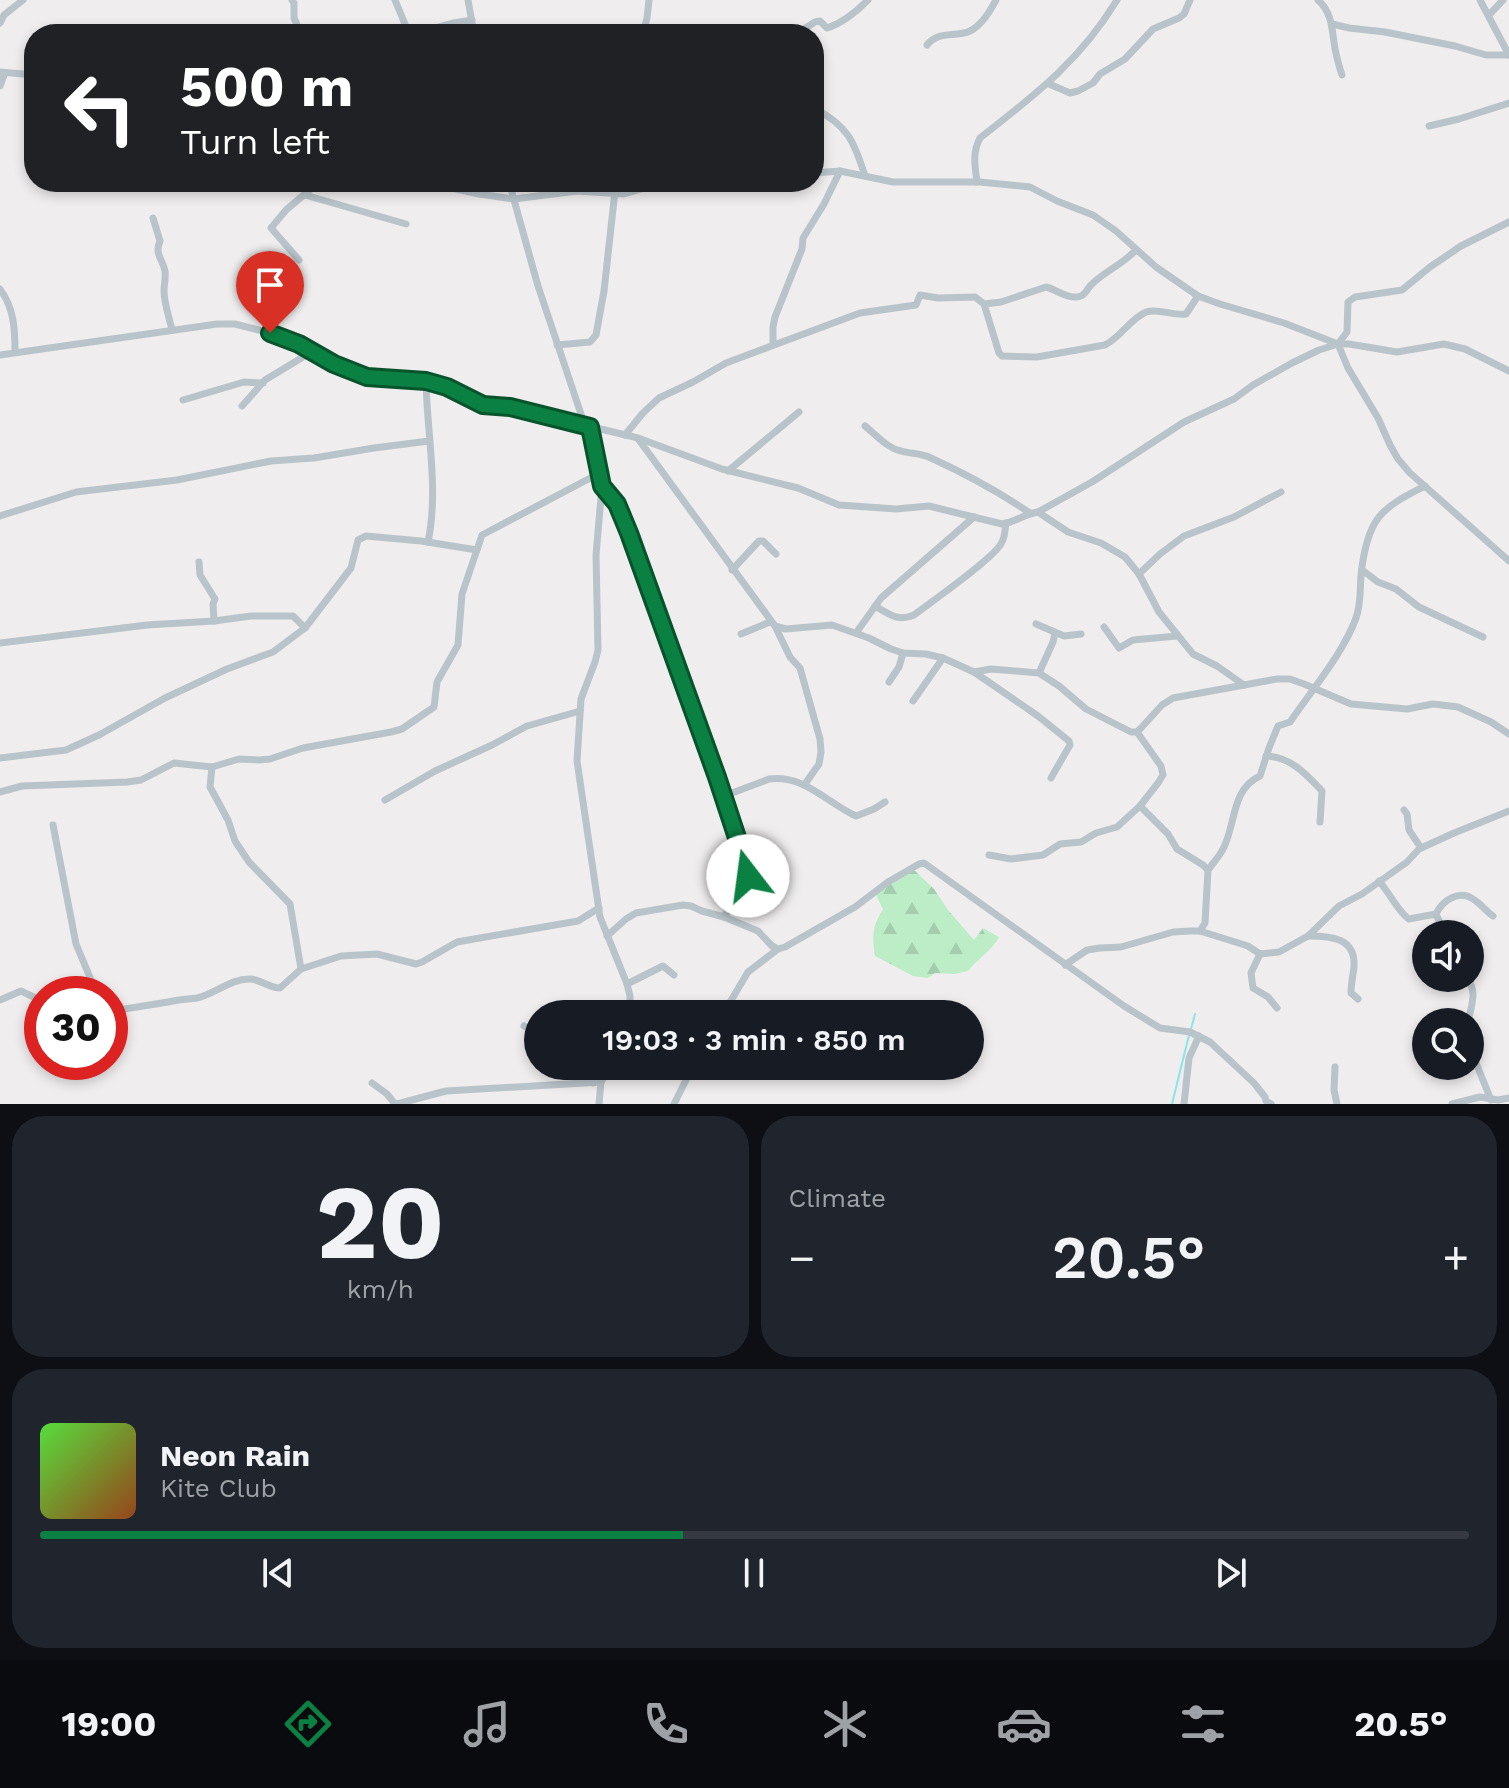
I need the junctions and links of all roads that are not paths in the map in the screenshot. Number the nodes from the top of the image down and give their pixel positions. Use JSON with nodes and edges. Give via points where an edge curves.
{"nodes":[{"id":1,"x":23,"y":0,"type":"edge"},
{"id":2,"x":292,"y":0,"type":"edge"},
{"id":3,"x":395,"y":0,"type":"edge"},
{"id":4,"x":468,"y":0,"type":"edge"},
{"id":5,"x":649,"y":0,"type":"edge"},
{"id":6,"x":868,"y":0,"type":"edge"},
{"id":7,"x":996,"y":0,"type":"edge"},
{"id":8,"x":1117,"y":0,"type":"edge"},
{"id":9,"x":1190,"y":0,"type":"edge"},
{"id":10,"x":1318,"y":0,"type":"edge"},
{"id":11,"x":1480,"y":0,"type":"edge"},
{"id":12,"x":1503,"y":0,"type":"edge"},
{"id":13,"x":1489,"y":15,"type":"junction"},
{"id":14,"x":472,"y":20,"type":"junction"},
{"id":15,"x":0,"y":23,"type":"edge"},
{"id":16,"x":297,"y":24,"type":"edge"},
{"id":17,"x":406,"y":24,"type":"edge"},
{"id":18,"x":450,"y":24,"type":"edge"},
{"id":19,"x":473,"y":24,"type":"edge"},
{"id":20,"x":646,"y":24,"type":"edge"},
{"id":21,"x":1332,"y":24,"type":"junction"},
{"id":22,"x":824,"y":25,"type":"edge"},
{"id":23,"x":927,"y":45,"type":"dead end"},
{"id":24,"x":1509,"y":55,"type":"edge"},
{"id":25,"x":3,"y":72,"type":"edge"},
{"id":26,"x":24,"y":74,"type":"edge"},
{"id":27,"x":1342,"y":75,"type":"dead end"},
{"id":28,"x":1049,"y":84,"type":"junction"},
{"id":29,"x":0,"y":86,"type":"edge"},
{"id":30,"x":1509,"y":103,"type":"edge"},
{"id":31,"x":824,"y":115,"type":"edge"},
{"id":32,"x":1429,"y":126,"type":"dead end"},
{"id":33,"x":840,"y":171,"type":"junction"},
{"id":34,"x":824,"y":172,"type":"edge"},
{"id":35,"x":865,"y":176,"type":"junction"},
{"id":36,"x":977,"y":182,"type":"junction"},
{"id":37,"x":308,"y":192,"type":"edge"},
{"id":38,"x":470,"y":192,"type":"edge"},
{"id":39,"x":512,"y":192,"type":"edge"},
{"id":40,"x":569,"y":192,"type":"edge"},
{"id":41,"x":614,"y":192,"type":"joint"},
{"id":42,"x":631,"y":192,"type":"edge"},
{"id":43,"x":305,"y":195,"type":"junction"},
{"id":44,"x":514,"y":199,"type":"junction"},
{"id":45,"x":153,"y":218,"type":"dead end"},
{"id":46,"x":1509,"y":222,"type":"edge"},
{"id":47,"x":406,"y":224,"type":"dead end"},
{"id":48,"x":1136,"y":250,"type":"junction"},
{"id":49,"x":299,"y":260,"type":"dead end"},
{"id":50,"x":0,"y":289,"type":"edge"},
{"id":51,"x":1198,"y":296,"type":"junction"},
{"id":52,"x":984,"y":304,"type":"junction"},
{"id":53,"x":172,"y":330,"type":"junction"},
{"id":54,"x":1338,"y":344,"type":"junction"},
{"id":55,"x":557,"y":345,"type":"junction"},
{"id":56,"x":773,"y":345,"type":"junction"},
{"id":57,"x":313,"y":351,"type":"junction"},
{"id":58,"x":15,"y":352,"type":"junction"},
{"id":59,"x":0,"y":355,"type":"edge"},
{"id":60,"x":1509,"y":371,"type":"edge"},
{"id":61,"x":426,"y":381,"type":"junction"},
{"id":62,"x":263,"y":383,"type":"junction"},
{"id":63,"x":183,"y":400,"type":"dead end"},
{"id":64,"x":242,"y":406,"type":"dead end"},
{"id":65,"x":799,"y":412,"type":"dead end"},
{"id":66,"x":587,"y":426,"type":"junction"},
{"id":67,"x":865,"y":426,"type":"dead end"},
{"id":68,"x":625,"y":435,"type":"junction"},
{"id":69,"x":638,"y":438,"type":"junction"},
{"id":70,"x":429,"y":441,"type":"junction"},
{"id":71,"x":728,"y":471,"type":"junction"},
{"id":72,"x":598,"y":474,"type":"junction"},
{"id":73,"x":602,"y":486,"type":"junction"},
{"id":74,"x":1425,"y":486,"type":"junction"},
{"id":75,"x":1281,"y":492,"type":"dead end"},
{"id":76,"x":1034,"y":513,"type":"junction"},
{"id":77,"x":0,"y":516,"type":"edge"},
{"id":78,"x":974,"y":517,"type":"junction"},
{"id":79,"x":1006,"y":523,"type":"junction"},
{"id":80,"x":428,"y":542,"type":"junction"},
{"id":81,"x":477,"y":550,"type":"junction"},
{"id":82,"x":776,"y":554,"type":"dead end"},
{"id":83,"x":1509,"y":561,"type":"edge"},
{"id":84,"x":199,"y":562,"type":"dead end"},
{"id":85,"x":732,"y":570,"type":"junction"},
{"id":86,"x":1362,"y":570,"type":"junction"},
{"id":87,"x":1139,"y":574,"type":"junction"},
{"id":88,"x":875,"y":606,"type":"junction"},
{"id":89,"x":214,"y":621,"type":"junction"},
{"id":90,"x":772,"y":624,"type":"junction"},
{"id":91,"x":1036,"y":624,"type":"dead end"},
{"id":92,"x":1104,"y":627,"type":"dead end"},
{"id":93,"x":305,"y":628,"type":"junction"},
{"id":94,"x":856,"y":633,"type":"junction"},
{"id":95,"x":1055,"y":633,"type":"junction"},
{"id":96,"x":741,"y":634,"type":"dead end"},
{"id":97,"x":1081,"y":634,"type":"dead end"},
{"id":98,"x":1177,"y":636,"type":"junction"},
{"id":99,"x":1483,"y":637,"type":"dead end"},
{"id":100,"x":0,"y":643,"type":"edge"},
{"id":101,"x":903,"y":653,"type":"junction"},
{"id":102,"x":943,"y":658,"type":"junction"},
{"id":103,"x":974,"y":672,"type":"junction"},
{"id":104,"x":1039,"y":673,"type":"junction"},
{"id":105,"x":889,"y":682,"type":"dead end"},
{"id":106,"x":1244,"y":685,"type":"junction"},
{"id":107,"x":1313,"y":688,"type":"junction"},
{"id":108,"x":913,"y":701,"type":"dead end"},
{"id":109,"x":580,"y":711,"type":"junction"},
{"id":110,"x":1137,"y":732,"type":"junction"},
{"id":111,"x":1509,"y":734,"type":"edge"},
{"id":112,"x":1266,"y":756,"type":"junction"},
{"id":113,"x":0,"y":758,"type":"edge"},
{"id":114,"x":212,"y":767,"type":"junction"},
{"id":115,"x":1051,"y":778,"type":"dead end"},
{"id":116,"x":805,"y":784,"type":"junction"},
{"id":117,"x":0,"y":792,"type":"edge"},
{"id":118,"x":724,"y":796,"type":"junction"},
{"id":119,"x":385,"y":800,"type":"dead end"},
{"id":120,"x":885,"y":802,"type":"dead end"},
{"id":121,"x":1140,"y":806,"type":"junction"},
{"id":122,"x":1404,"y":810,"type":"dead end"},
{"id":123,"x":1509,"y":811,"type":"edge"},
{"id":124,"x":1320,"y":822,"type":"dead end"},
{"id":125,"x":53,"y":825,"type":"dead end"},
{"id":126,"x":1421,"y":848,"type":"junction"},
{"id":127,"x":989,"y":855,"type":"dead end"},
{"id":128,"x":1208,"y":870,"type":"junction"},
{"id":129,"x":1379,"y":881,"type":"junction"},
{"id":130,"x":599,"y":908,"type":"junction"},
{"id":131,"x":1436,"y":914,"type":"junction"},
{"id":132,"x":1493,"y":916,"type":"dead end"},
{"id":133,"x":724,"y":917,"type":"junction"},
{"id":134,"x":1439,"y":920,"type":"edge"},
{"id":135,"x":1200,"y":931,"type":"junction"},
{"id":136,"x":607,"y":936,"type":"junction"},
{"id":137,"x":1308,"y":936,"type":"junction"},
{"id":138,"x":778,"y":949,"type":"junction"},
{"id":139,"x":1260,"y":954,"type":"junction"},
{"id":140,"x":1065,"y":965,"type":"junction"},
{"id":141,"x":301,"y":969,"type":"junction"},
{"id":142,"x":674,"y":975,"type":"dead end"},
{"id":143,"x":89,"y":976,"type":"edge"},
{"id":144,"x":627,"y":984,"type":"junction"},
{"id":145,"x":24,"y":992,"type":"edge"},
{"id":146,"x":1358,"y":999,"type":"dead end"},
{"id":147,"x":0,"y":1000,"type":"edge"},
{"id":148,"x":630,"y":1000,"type":"edge"},
{"id":149,"x":731,"y":1000,"type":"edge"},
{"id":150,"x":1277,"y":1008,"type":"dead end"},
{"id":151,"x":128,"y":1009,"type":"edge"},
{"id":152,"x":1199,"y":1036,"type":"junction"},
{"id":153,"x":1335,"y":1067,"type":"dead end"},
{"id":154,"x":1484,"y":1078,"type":"edge"},
{"id":155,"x":595,"y":1080,"type":"edge"},
{"id":156,"x":599,"y":1080,"type":"edge"},
{"id":157,"x":686,"y":1080,"type":"edge"},
{"id":158,"x":372,"y":1083,"type":"dead end"},
{"id":159,"x":597,"y":1083,"type":"junction"},
{"id":160,"x":1509,"y":1098,"type":"edge"},
{"id":161,"x":1495,"y":1101,"type":"edge"},
{"id":162,"x":396,"y":1104,"type":"edge"},
{"id":163,"x":599,"y":1104,"type":"edge"},
{"id":164,"x":674,"y":1104,"type":"edge"},
{"id":165,"x":1184,"y":1104,"type":"edge"},
{"id":166,"x":1271,"y":1104,"type":"edge"},
{"id":167,"x":1337,"y":1104,"type":"edge"},
{"id":168,"x":1452,"y":1104,"type":"edge"}],
"edges":[{"from":1,"to":15,"type":"street"},
{"from":2,"to":16,"type":"street"},
{"from":3,"to":17,"type":"street"},
{"from":4,"to":14,"type":"street"},
{"from":5,"to":20,"type":"street"},
{"from":6,"to":22,"type":"street","via":[[831,27]]},
{"from":7,"to":23,"type":"street","via":[[971,31],[936,37]]},
{"from":8,"to":28,"type":"street","via":[[1081,52]]},
{"from":9,"to":28,"type":"street","via":[[1184,14],[1153,29],[1093,83],[1070,93]]},
{"from":10,"to":21,"type":"street"},
{"from":11,"to":13,"type":"street"},
{"from":12,"to":13,"type":"street"},
{"from":13,"to":24,"type":"street"},
{"from":14,"to":18,"type":"street"},
{"from":14,"to":19,"type":"street"},
{"from":21,"to":24,"type":"street"},
{"from":21,"to":27,"type":"street"},
{"from":25,"to":26,"type":"street"},
{"from":25,"to":29,"type":"street"},
{"from":28,"to":36,"type":"street","via":[[980,138],[974,162]]},
{"from":30,"to":32,"type":"street"},
{"from":31,"to":35,"type":"street","via":[[851,138]]},
{"from":33,"to":34,"type":"street"},
{"from":33,"to":35,"type":"street"},
{"from":33,"to":56,"type":"street","via":[[803,238],[775,317]]},
{"from":35,"to":36,"type":"street","via":[[893,182]]},
{"from":36,"to":48,"type":"street","via":[[1030,187],[1093,215]]},
{"from":37,"to":43,"type":"street"},
{"from":38,"to":44,"type":"street"},
{"from":39,"to":44,"type":"street"},
{"from":40,"to":44,"type":"street"},
{"from":41,"to":42,"type":"street"},
{"from":41,"to":55,"type":"street","via":[[596,335],[590,342]]},
{"from":43,"to":47,"type":"street"},
{"from":43,"to":49,"type":"street","via":[[271,228]]},
{"from":44,"to":55,"type":"street"},
{"from":45,"to":53,"type":"street"},
{"from":46,"to":54,"type":"street","via":[[1461,246],[1402,290],[1355,297],[1348,302],[1347,332]]},
{"from":48,"to":51,"type":"street"},
{"from":48,"to":52,"type":"street","via":[[1081,296],[1046,287]]},
{"from":50,"to":58,"type":"street","via":[[13,319]]},
{"from":51,"to":52,"type":"street","via":[[1186,314],[1146,313],[1105,345],[1037,357],[1002,356]]},
{"from":51,"to":54,"type":"street"},
{"from":52,"to":56,"type":"street","via":[[975,297],[920,295],[916,305],[860,313]]},
{"from":53,"to":57,"type":"street","via":[[235,324]]},
{"from":53,"to":58,"type":"street"},
{"from":54,"to":60,"type":"street","via":[[1397,352],[1444,344]]},
{"from":54,"to":74,"type":"street","via":[[1398,459]]},
{"from":54,"to":76,"type":"street","via":[[1184,422]]},
{"from":55,"to":66,"type":"street"},
{"from":56,"to":68,"type":"street","via":[[659,398]]},
{"from":57,"to":61,"type":"street","via":[[367,377]]},
{"from":57,"to":62,"type":"street"},
{"from":58,"to":59,"type":"street"},
{"from":61,"to":66,"type":"street","via":[[483,405]]},
{"from":61,"to":70,"type":"street"},
{"from":62,"to":63,"type":"street","via":[[244,382]]},
{"from":62,"to":64,"type":"street"},
{"from":65,"to":71,"type":"street"},
{"from":66,"to":68,"type":"street"},
{"from":66,"to":72,"type":"street"},
{"from":67,"to":76,"type":"street","via":[[897,451],[926,455]]},
{"from":68,"to":69,"type":"street"},
{"from":69,"to":71,"type":"street"},
{"from":69,"to":85,"type":"street"},
{"from":70,"to":77,"type":"street","via":[[76,492]]},
{"from":70,"to":80,"type":"street"},
{"from":71,"to":78,"type":"street","via":[[798,488],[839,505],[941,507]]},
{"from":72,"to":73,"type":"street"},
{"from":72,"to":81,"type":"street","via":[[485,532]]},
{"from":73,"to":109,"type":"street","via":[[596,555],[598,650]]},
{"from":73,"to":118,"type":"street","via":[[617,504],[629,533]]},
{"from":74,"to":83,"type":"street"},
{"from":74,"to":86,"type":"street","via":[[1379,517]]},
{"from":75,"to":87,"type":"street","via":[[1184,536]]},
{"from":76,"to":79,"type":"street"},
{"from":76,"to":87,"type":"street","via":[[1115,550]]},
{"from":78,"to":79,"type":"street"},
{"from":78,"to":88,"type":"street"},
{"from":79,"to":88,"type":"street","via":[[994,553],[914,615],[892,616]]},
{"from":80,"to":81,"type":"street"},
{"from":80,"to":93,"type":"street","via":[[361,537],[351,568]]},
{"from":81,"to":114,"type":"street","via":[[462,594],[458,645],[437,682],[431,710],[391,732]]},
{"from":82,"to":85,"type":"street","via":[[759,541]]},
{"from":84,"to":89,"type":"street","via":[[200,575],[215,599]]},
{"from":85,"to":90,"type":"street"},
{"from":86,"to":99,"type":"street","via":[[1419,607]]},
{"from":86,"to":107,"type":"street","via":[[1356,618]]},
{"from":87,"to":98,"type":"street"},
{"from":88,"to":94,"type":"street"},
{"from":89,"to":93,"type":"street","via":[[289,615]]},
{"from":89,"to":100,"type":"street"},
{"from":90,"to":94,"type":"street","via":[[786,629],[832,625]]},
{"from":90,"to":96,"type":"street"},
{"from":90,"to":116,"type":"street","via":[[800,668],[820,739],[821,759]]},
{"from":91,"to":95,"type":"street"},
{"from":92,"to":98,"type":"street","via":[[1119,648],[1133,640]]},
{"from":93,"to":113,"type":"street","via":[[273,652],[165,698],[66,750]]},
{"from":94,"to":101,"type":"street"},
{"from":95,"to":97,"type":"street"},
{"from":95,"to":104,"type":"street"},
{"from":98,"to":106,"type":"street","via":[[1193,654]]},
{"from":101,"to":102,"type":"street"},
{"from":101,"to":105,"type":"street"},
{"from":102,"to":103,"type":"street"},
{"from":102,"to":108,"type":"street"},
{"from":103,"to":104,"type":"street"},
{"from":103,"to":115,"type":"street","via":[[1069,741]]},
{"from":104,"to":110,"type":"street","via":[[1086,709]]},
{"from":106,"to":107,"type":"street","via":[[1290,679]]},
{"from":106,"to":110,"type":"street","via":[[1173,698]]},
{"from":107,"to":111,"type":"street","via":[[1377,708],[1458,707]]},
{"from":107,"to":112,"type":"street","via":[[1290,722],[1278,726]]},
{"from":109,"to":119,"type":"street","via":[[527,726]]},
{"from":109,"to":130,"type":"street","via":[[577,761]]},
{"from":110,"to":121,"type":"street","via":[[1163,775]]},
{"from":112,"to":124,"type":"street","via":[[1301,769],[1322,791]]},
{"from":112,"to":128,"type":"street","via":[[1260,776],[1246,786],[1236,805],[1225,847]]},
{"from":114,"to":117,"type":"street","via":[[174,763],[141,780],[22,786]]},
{"from":114,"to":141,"type":"street","via":[[210,787],[235,841],[290,904]]},
{"from":116,"to":118,"type":"street","via":[[769,779]]},
{"from":116,"to":120,"type":"street","via":[[856,816]]},
{"from":118,"to":133,"type":"street","via":[[749,874]]},
{"from":121,"to":127,"type":"street","via":[[1117,827],[1081,842],[1060,844],[1043,855]]},
{"from":121,"to":128,"type":"street","via":[[1177,849]]},
{"from":122,"to":126,"type":"street"},
{"from":123,"to":126,"type":"street"},
{"from":125,"to":143,"type":"street","via":[[76,944]]},
{"from":126,"to":129,"type":"street"},
{"from":128,"to":135,"type":"street"},
{"from":129,"to":131,"type":"street","via":[[1409,919]]},
{"from":129,"to":137,"type":"street","via":[[1339,906]]},
{"from":130,"to":136,"type":"street"},
{"from":130,"to":141,"type":"street","via":[[578,921],[457,942],[416,964],[377,954],[341,956]]},
{"from":131,"to":132,"type":"street","via":[[1449,898],[1460,896],[1472,898]]},
{"from":131,"to":134,"type":"street"},
{"from":133,"to":136,"type":"street","via":[[672,906],[636,913]]},
{"from":133,"to":138,"type":"street","via":[[758,931]]},
{"from":135,"to":139,"type":"street"},
{"from":135,"to":140,"type":"street","via":[[1087,950]]},
{"from":136,"to":144,"type":"street"},
{"from":137,"to":139,"type":"street","via":[[1279,952]]},
{"from":137,"to":146,"type":"street","via":[[1349,945],[1354,958],[1351,993]]},
{"from":138,"to":140,"type":"street","via":[[924,863]]},
{"from":138,"to":149,"type":"street","via":[[748,972]]},
{"from":139,"to":150,"type":"street","via":[[1251,973],[1253,988]]},
{"from":140,"to":152,"type":"street","via":[[1160,1028]]},
{"from":141,"to":151,"type":"street","via":[[279,988],[243,980],[202,997]]},
{"from":142,"to":144,"type":"street","via":[[663,966]]},
{"from":144,"to":148,"type":"street"},
{"from":145,"to":147,"type":"street"},
{"from":152,"to":165,"type":"street","via":[[1189,1058]]},
{"from":152,"to":166,"type":"street","via":[[1223,1052]]},
{"from":153,"to":167,"type":"street"},
{"from":154,"to":161,"type":"street"},
{"from":155,"to":159,"type":"street"},
{"from":156,"to":159,"type":"street"},
{"from":157,"to":164,"type":"street"},
{"from":158,"to":162,"type":"street"},
{"from":159,"to":162,"type":"street","via":[[442,1092]]},
{"from":159,"to":163,"type":"street"},
{"from":160,"to":161,"type":"street"},
{"from":161,"to":168,"type":"street","via":[[1480,1097]]}]}
